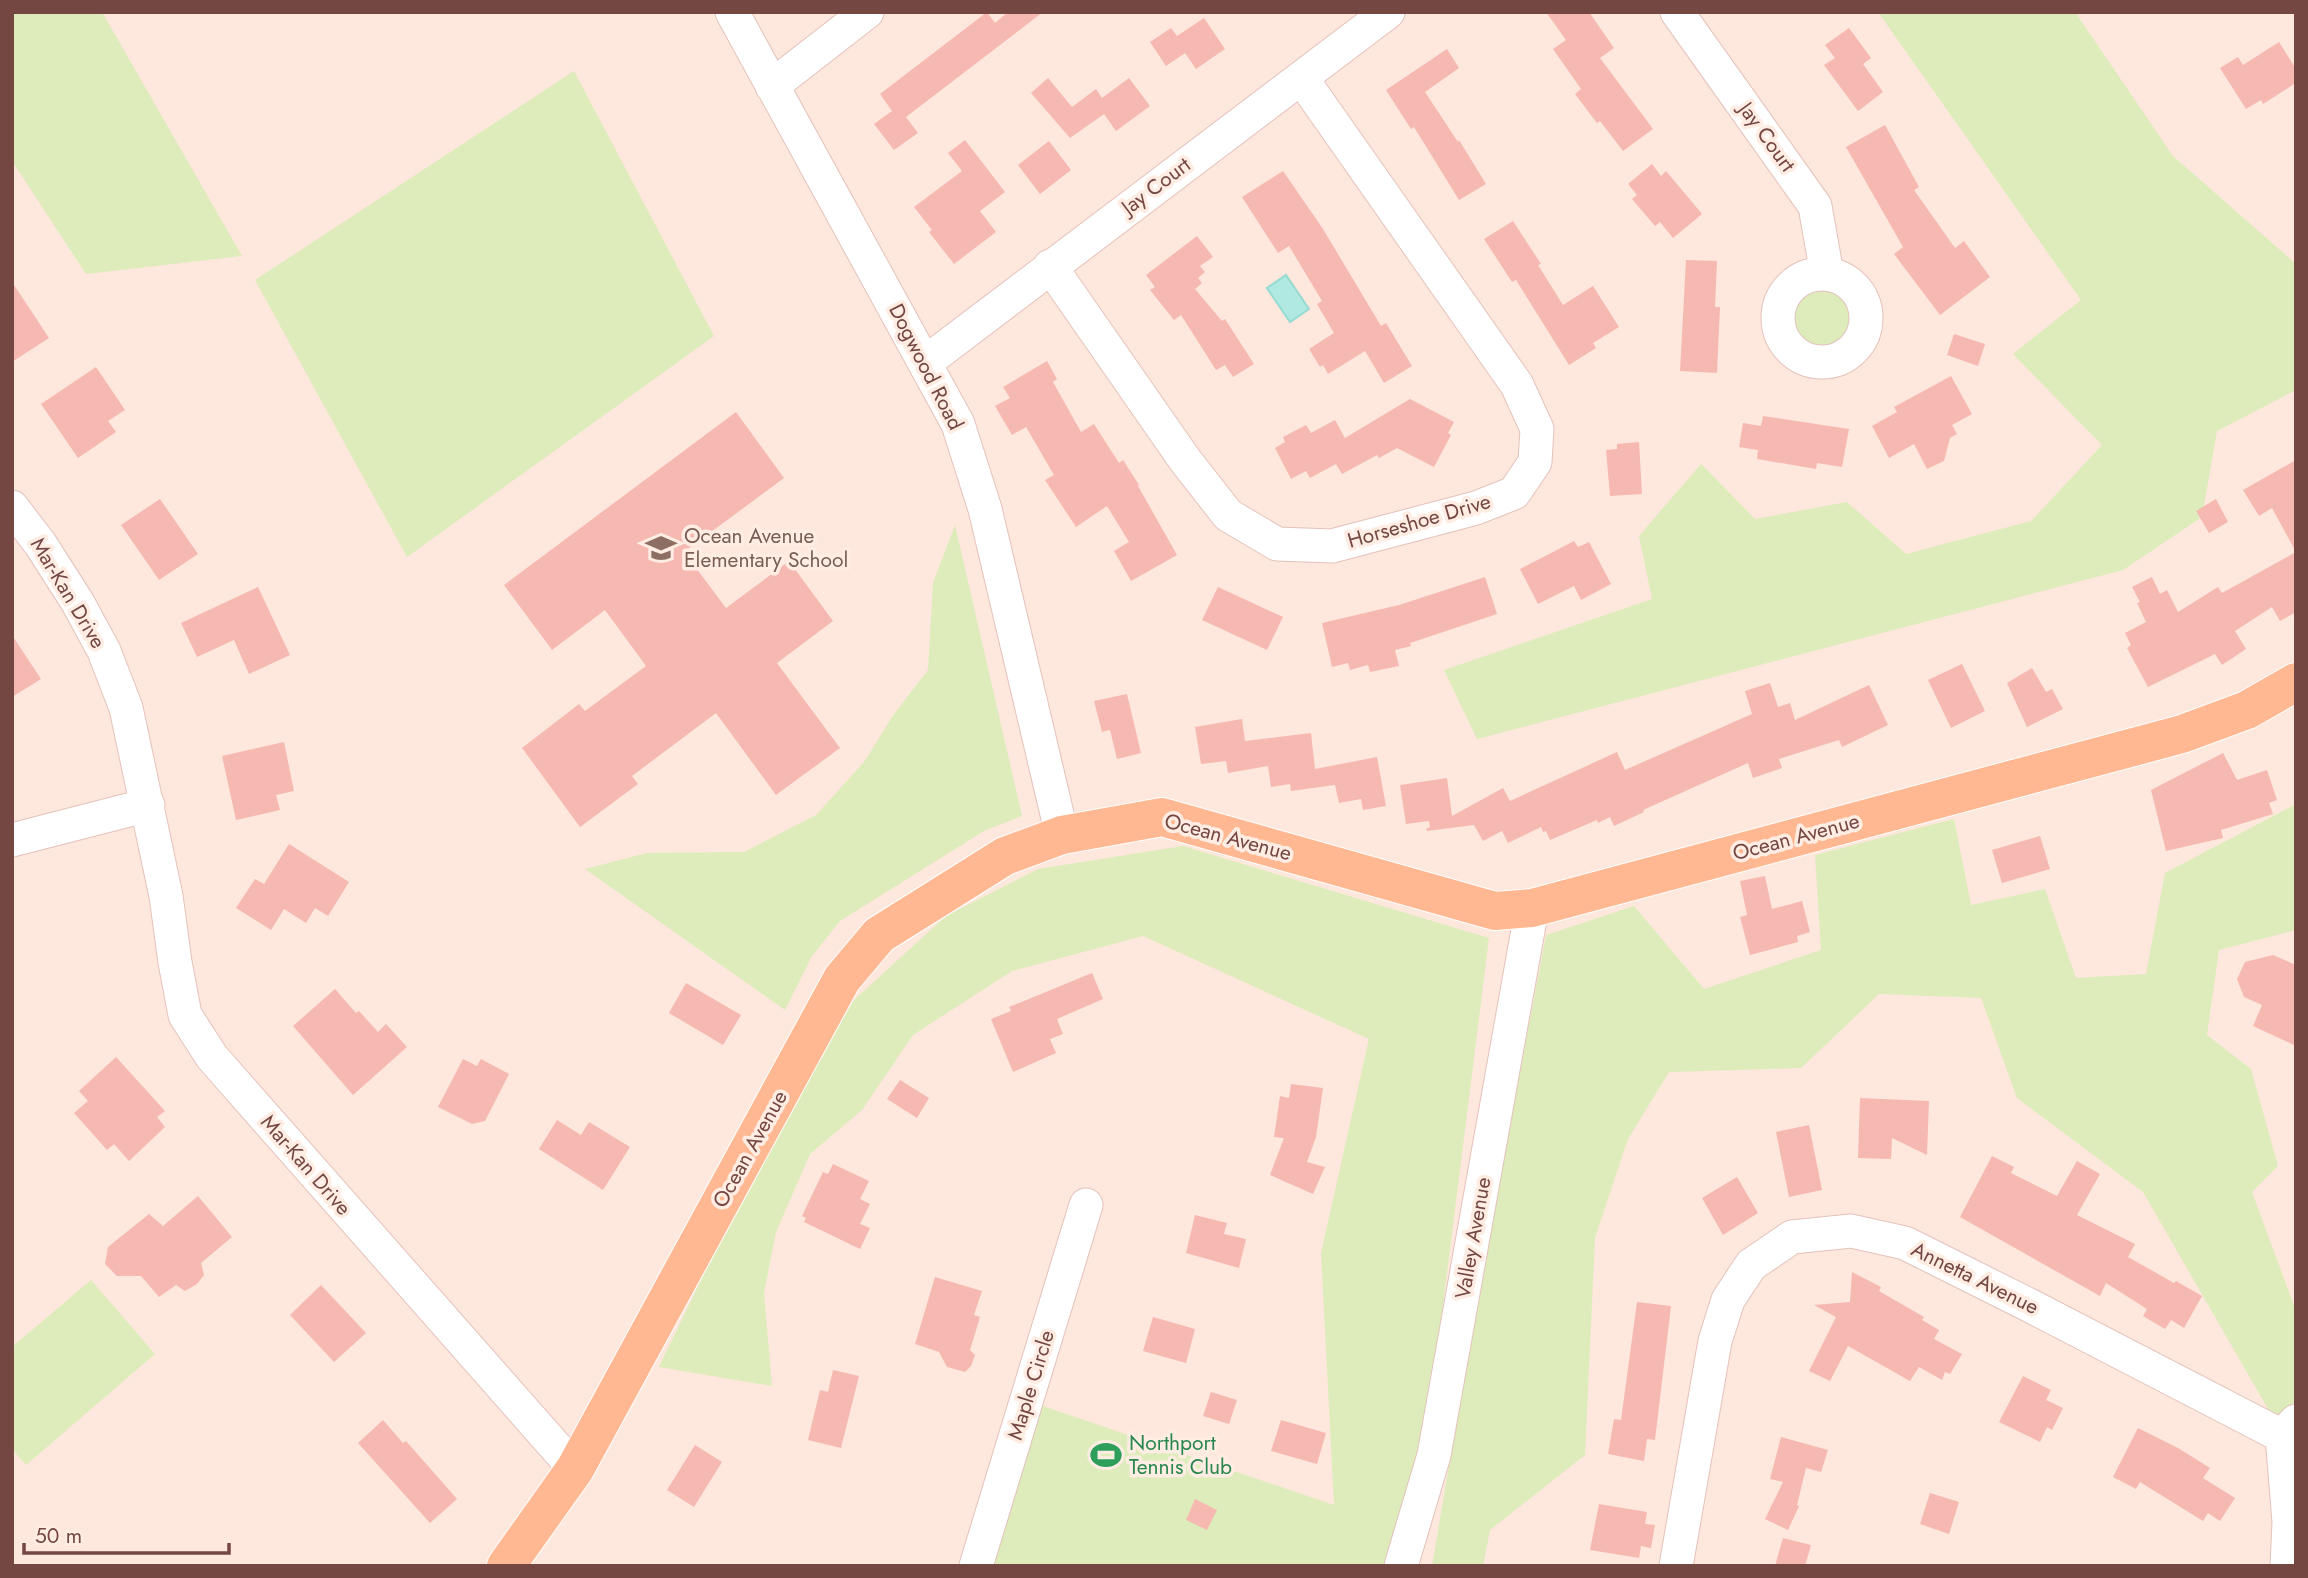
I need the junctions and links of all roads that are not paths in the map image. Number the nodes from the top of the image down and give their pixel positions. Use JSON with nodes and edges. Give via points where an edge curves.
{"nodes":[{"id":1,"x":732,"y":12,"type":"edge"},
{"id":2,"x":867,"y":12,"type":"edge"},
{"id":3,"x":1388,"y":12,"type":"edge"},
{"id":4,"x":1677,"y":12,"type":"edge"},
{"id":5,"x":1302,"y":79,"type":"junction"},
{"id":6,"x":772,"y":86,"type":"junction"},
{"id":7,"x":1050,"y":266,"type":"junction"},
{"id":8,"x":1827,"y":274,"type":"dead end"},
{"id":9,"x":926,"y":362,"type":"junction"},
{"id":10,"x":12,"y":507,"type":"edge"},
{"id":11,"x":2296,"y":682,"type":"edge"},
{"id":12,"x":148,"y":805,"type":"junction"},
{"id":13,"x":1062,"y":835,"type":"junction"},
{"id":14,"x":12,"y":840,"type":"edge"},
{"id":15,"x":1532,"y":908,"type":"junction"},
{"id":16,"x":1086,"y":1205,"type":"dead end"},
{"id":17,"x":2289,"y":1429,"type":"edge"},
{"id":18,"x":575,"y":1469,"type":"junction"},
{"id":19,"x":506,"y":1566,"type":"edge"},
{"id":20,"x":976,"y":1566,"type":"edge"},
{"id":21,"x":1401,"y":1566,"type":"edge"},
{"id":22,"x":1676,"y":1566,"type":"edge"},
{"id":23,"x":2287,"y":1566,"type":"edge"}],
"edges":[{"from":1,"to":6,"type":"street","name":"Dogwood Road"},
{"from":2,"to":6,"type":"street"},
{"from":3,"to":5,"type":"street","name":"Jay Court"},
{"from":4,"to":8,"type":"street","name":"Jay Court","via":[[1815,206]]},
{"from":5,"to":7,"type":"street","name":"Jay Court"},
{"from":5,"to":7,"type":"street","name":"Horseshoe Drive","via":[[1517,385],[1536,429],[1535,462],[1514,493],[1476,508],[1332,546],[1277,544],[1228,515]]},
{"from":6,"to":9,"type":"street","name":"Dogwood Road"},
{"from":7,"to":9,"type":"street","name":"Jay Court"},
{"from":9,"to":13,"type":"street","name":"Dogwood Road","via":[[958,424],[985,509]]},
{"from":10,"to":12,"type":"street","name":"Mar-Kan Drive","via":[[41,545],[104,651],[126,708]]},
{"from":11,"to":15,"type":"main road","name":"Ocean Avenue","via":[[2247,710],[2182,734]]},
{"from":12,"to":14,"type":"street"},
{"from":12,"to":18,"type":"street","name":"Mar-Kan Drive","via":[[185,1015],[212,1057]]},
{"from":13,"to":15,"type":"main road","name":"Ocean Avenue","via":[[1162,817],[1495,911]]},
{"from":13,"to":18,"type":"main road","name":"Ocean Avenue","via":[[1005,856],[879,935],[842,979]]},
{"from":15,"to":21,"type":"street","name":"Valley Avenue","via":[[1434,1455]]},
{"from":16,"to":20,"type":"street","name":"Maple Circle"},
{"from":17,"to":22,"type":"street","name":"Annetta Avenue","via":[[1905,1243],[1851,1231],[1792,1237],[1751,1265],[1728,1300],[1715,1341]]},
{"from":17,"to":23,"type":"street"},
{"from":18,"to":19,"type":"main road","name":"Ocean Avenue"}]}
